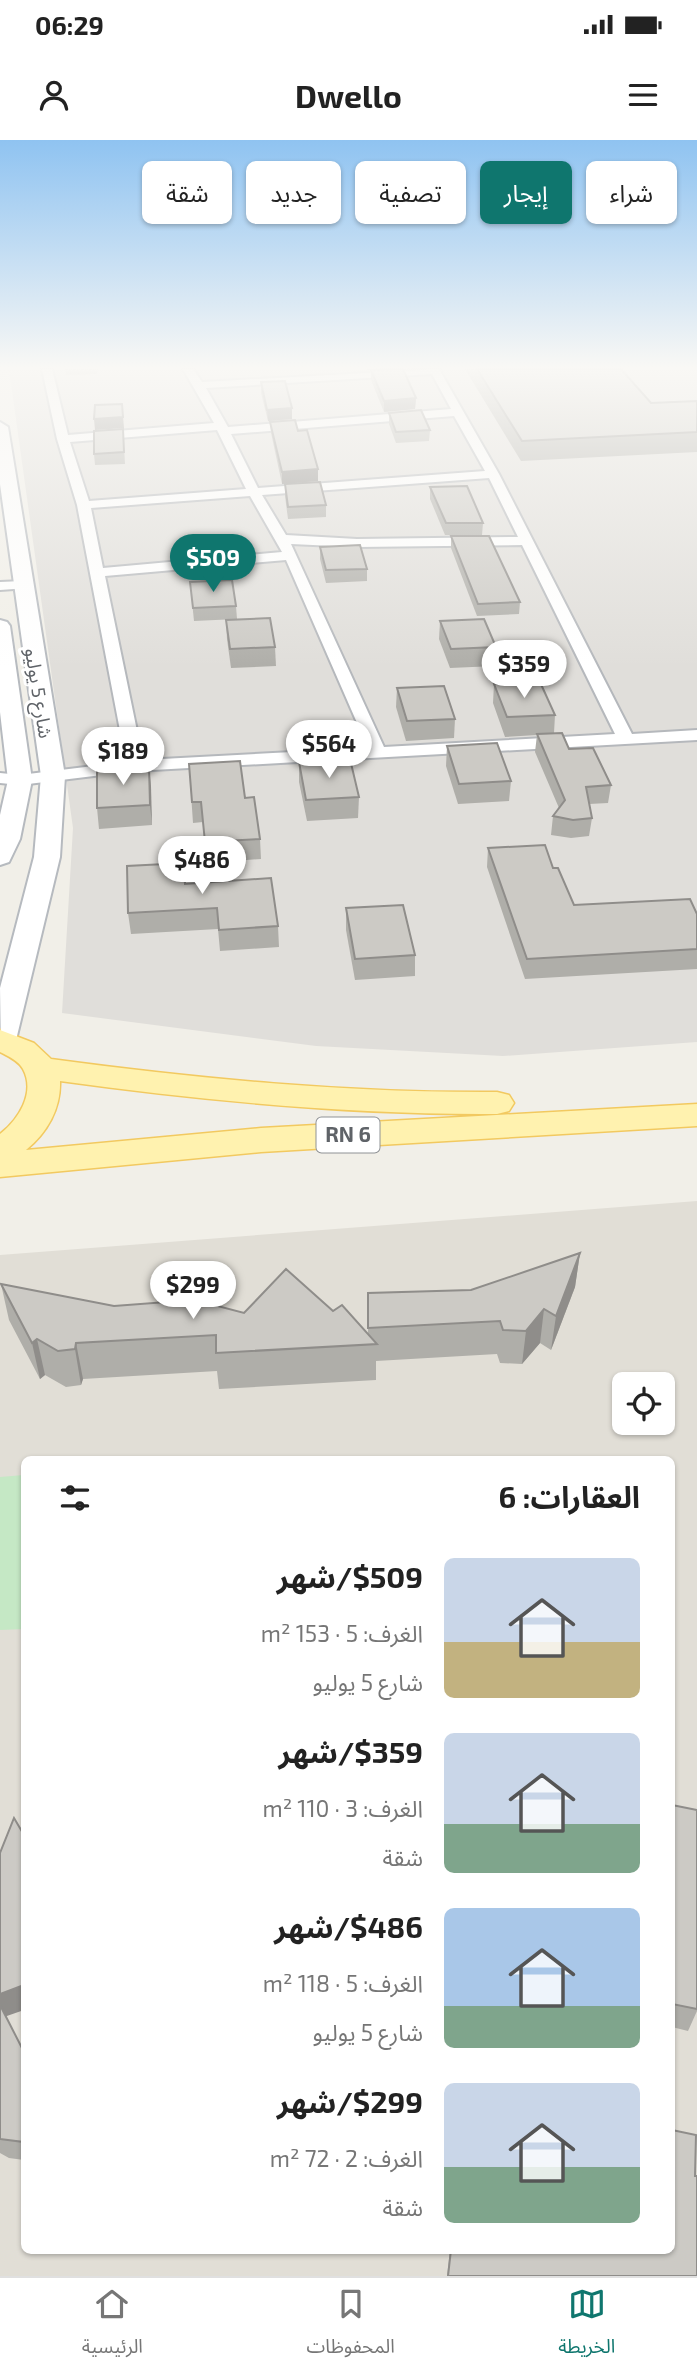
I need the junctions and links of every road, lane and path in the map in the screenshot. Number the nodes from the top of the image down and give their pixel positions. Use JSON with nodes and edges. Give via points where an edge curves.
{"nodes":[{"id":1,"x":3,"y":469,"type":"edge"},
{"id":2,"x":72,"y":469,"type":"edge"},
{"id":3,"x":242,"y":469,"type":"edge"},
{"id":4,"x":490,"y":469,"type":"edge"},
{"id":5,"x":493,"y":474,"type":"junction"},
{"id":6,"x":254,"y":493,"type":"junction"},
{"id":7,"x":84,"y":505,"type":"junction"},
{"id":8,"x":281,"y":539,"type":"junction"},
{"id":9,"x":527,"y":541,"type":"junction"},
{"id":10,"x":291,"y":555,"type":"junction"},
{"id":11,"x":97,"y":573,"type":"junction"},
{"id":12,"x":11,"y":586,"type":"edge"},
{"id":13,"x":0,"y":626,"type":"edge"},
{"id":14,"x":697,"y":735,"type":"edge"},
{"id":15,"x":626,"y":739,"type":"junction"},
{"id":16,"x":378,"y":752,"type":"junction"},
{"id":17,"x":135,"y":766,"type":"junction"},
{"id":18,"x":53,"y":776,"type":"junction"},
{"id":19,"x":10,"y":779,"type":"edge"},
{"id":20,"x":0,"y":857,"type":"edge"},
{"id":21,"x":0,"y":1040,"type":"edge"},
{"id":22,"x":40,"y":1068,"type":"junction"},
{"id":23,"x":697,"y":1091,"type":"edge"},
{"id":24,"x":697,"y":1115,"type":"edge"},
{"id":25,"x":0,"y":1150,"type":"edge"},
{"id":26,"x":0,"y":1165,"type":"edge"}],
"edges":[{"from":1,"to":12,"type":"main road","name":"شارع 5 يوليو"},
{"from":2,"to":7,"type":"street"},
{"from":3,"to":6,"type":"street"},
{"from":4,"to":5,"type":"street"},
{"from":5,"to":6,"type":"street"},
{"from":5,"to":9,"type":"street"},
{"from":6,"to":7,"type":"street"},
{"from":6,"to":8,"type":"street"},
{"from":7,"to":11,"type":"street"},
{"from":8,"to":9,"type":"street"},
{"from":8,"to":10,"type":"street"},
{"from":9,"to":15,"type":"street"},
{"from":10,"to":11,"type":"street"},
{"from":10,"to":16,"type":"street"},
{"from":11,"to":17,"type":"street"},
{"from":12,"to":18,"type":"main road","name":"شارع 5 يوليو"},
{"from":13,"to":19,"type":"main road","name":"شارع 5 يوليو"},
{"from":14,"to":15,"type":"street"},
{"from":15,"to":16,"type":"street"},
{"from":16,"to":17,"type":"street"},
{"from":17,"to":18,"type":"street"},
{"from":18,"to":19,"type":"street"},
{"from":18,"to":21,"type":"main road","name":"شارع 5 يوليو","via":[[47,857]]},
{"from":19,"to":20,"type":"main road","name":"شارع 5 يوليو"},
{"from":21,"to":22,"type":"main road","via":[[30,1055]]},
{"from":22,"to":23,"type":"main road","number":"RN 6","via":[[203,1089],[390,1104],[554,1102]]},
{"from":22,"to":25,"type":"main road","via":[[44,1093],[37,1118]]},
{"from":24,"to":26,"type":"main road","number":"RN 6","via":[[238,1141]]}]}
